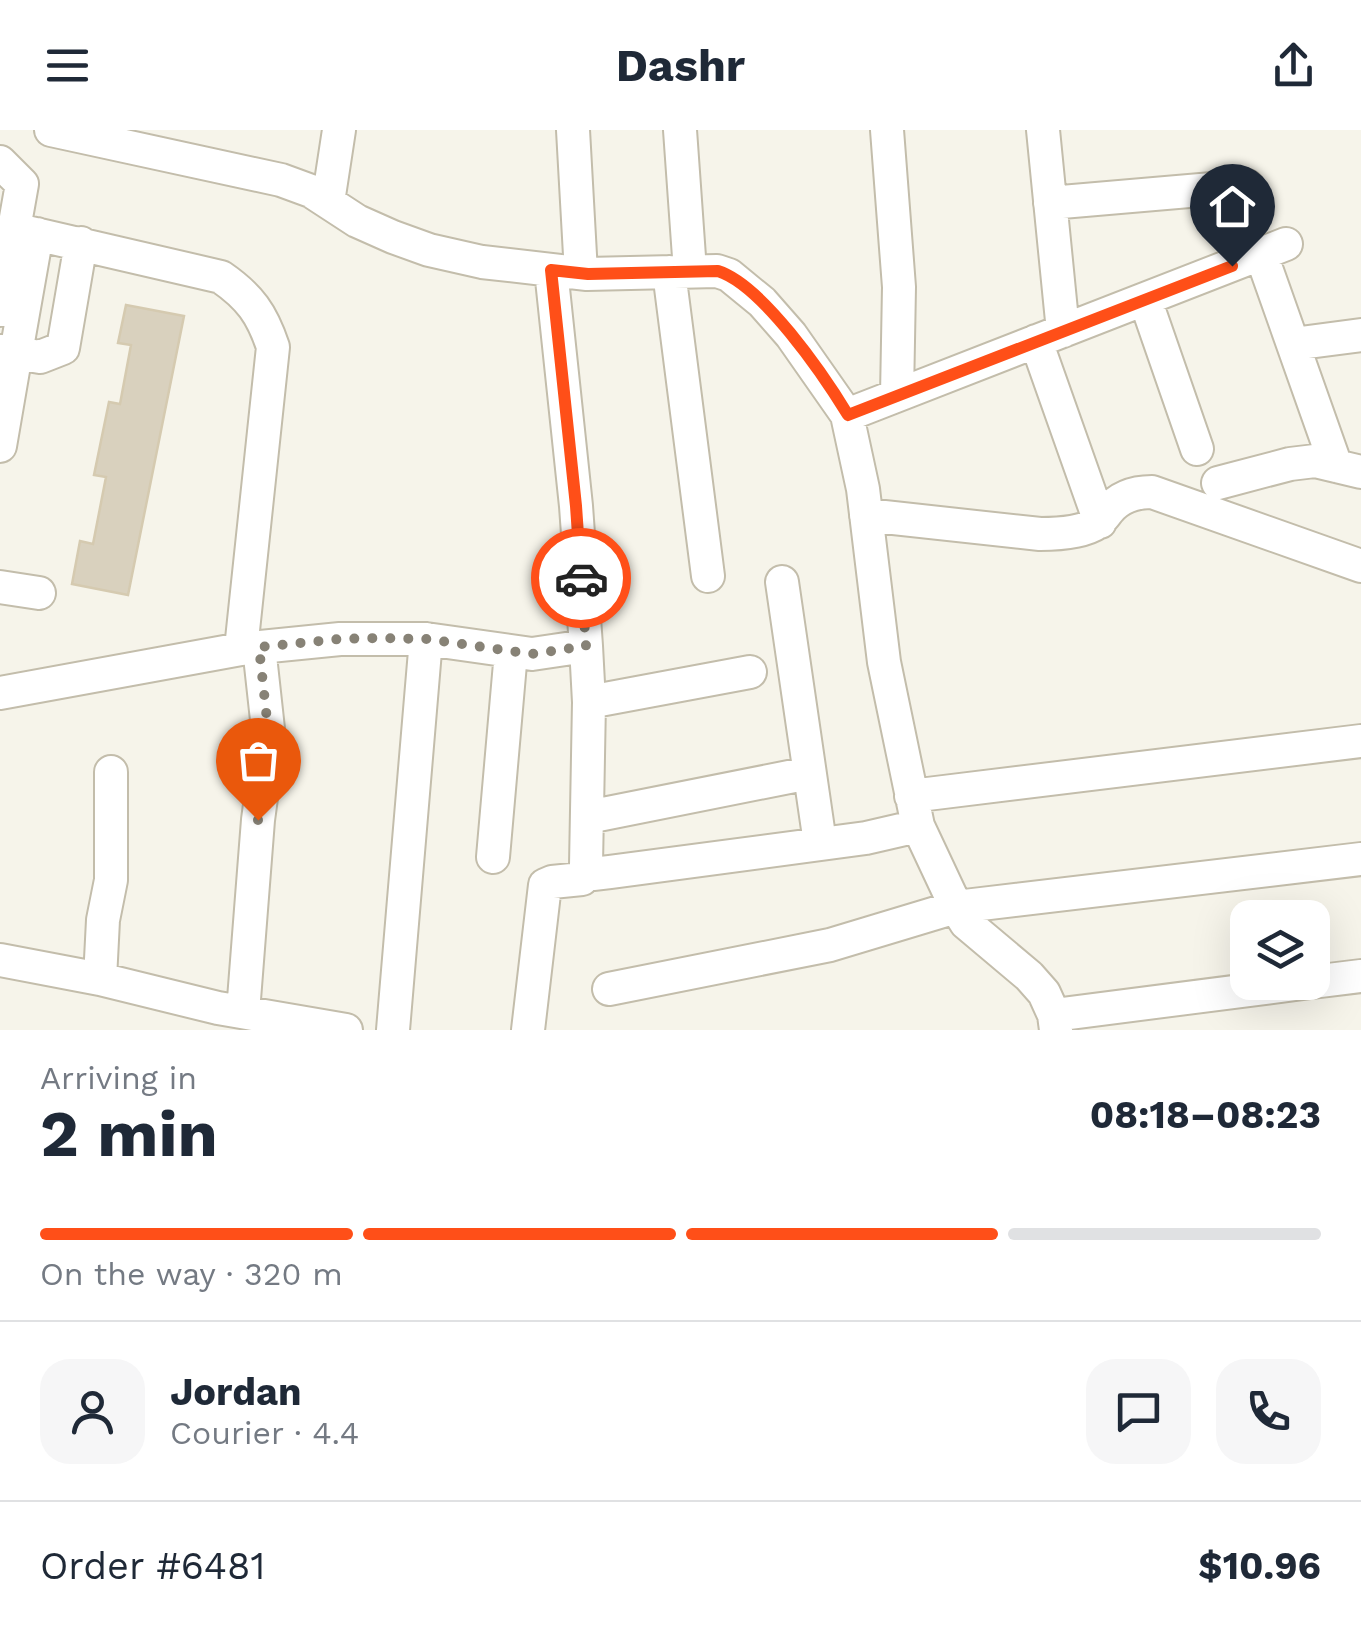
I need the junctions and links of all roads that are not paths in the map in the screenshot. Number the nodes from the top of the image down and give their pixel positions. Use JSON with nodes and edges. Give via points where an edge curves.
{"nodes":[{"id":1,"x":51,"y":130,"type":"edge"},
{"id":2,"x":339,"y":130,"type":"edge"},
{"id":3,"x":573,"y":130,"type":"edge"},
{"id":4,"x":680,"y":130,"type":"edge"},
{"id":5,"x":887,"y":130,"type":"edge"},
{"id":6,"x":1043,"y":130,"type":"edge"},
{"id":7,"x":0,"y":162,"type":"edge"},
{"id":8,"x":1247,"y":186,"type":"dead end"},
{"id":9,"x":328,"y":202,"type":"junction"},
{"id":10,"x":1050,"y":203,"type":"junction"},
{"id":11,"x":48,"y":236,"type":"junction"},
{"id":12,"x":566,"y":272,"type":"junction"},
{"id":13,"x":680,"y":272,"type":"junction"},
{"id":14,"x":1145,"y":299,"type":"junction"},
{"id":15,"x":0,"y":310,"type":"edge"},
{"id":16,"x":1361,"y":335,"type":"edge"},
{"id":17,"x":1050,"y":336,"type":"junction"},
{"id":18,"x":1293,"y":344,"type":"junction"},
{"id":19,"x":18,"y":354,"type":"edge"},
{"id":20,"x":897,"y":396,"type":"junction"},
{"id":21,"x":848,"y":415,"type":"junction"},
{"id":22,"x":0,"y":446,"type":"edge"},
{"id":23,"x":1197,"y":449,"type":"dead end"},
{"id":24,"x":1349,"y":469,"type":"edge"},
{"id":25,"x":1218,"y":483,"type":"dead end"},
{"id":26,"x":866,"y":515,"type":"junction"},
{"id":27,"x":1100,"y":522,"type":"junction"},
{"id":28,"x":1361,"y":566,"type":"edge"},
{"id":29,"x":708,"y":576,"type":"dead end"},
{"id":30,"x":782,"y":582,"type":"dead end"},
{"id":31,"x":0,"y":587,"type":"edge"},
{"id":32,"x":39,"y":594,"type":"dead end"},
{"id":33,"x":426,"y":639,"type":"junction"},
{"id":34,"x":586,"y":646,"type":"junction"},
{"id":35,"x":250,"y":648,"type":"junction"},
{"id":36,"x":511,"y":652,"type":"junction"},
{"id":37,"x":750,"y":672,"type":"dead end"},
{"id":38,"x":0,"y":692,"type":"edge"},
{"id":39,"x":589,"y":702,"type":"junction"},
{"id":40,"x":1361,"y":741,"type":"edge"},
{"id":41,"x":111,"y":772,"type":"dead end"},
{"id":42,"x":810,"y":773,"type":"junction"},
{"id":43,"x":914,"y":811,"type":"junction"},
{"id":44,"x":588,"y":816,"type":"junction"},
{"id":45,"x":820,"y":843,"type":"junction"},
{"id":46,"x":493,"y":857,"type":"dead end"},
{"id":47,"x":1361,"y":860,"type":"edge"},
{"id":48,"x":588,"y":871,"type":"junction"},
{"id":49,"x":956,"y":906,"type":"junction"},
{"id":50,"x":0,"y":960,"type":"edge"},
{"id":51,"x":1361,"y":976,"type":"edge"},
{"id":52,"x":100,"y":979,"type":"junction"},
{"id":53,"x":1330,"y":980,"type":"edge"},
{"id":54,"x":609,"y":989,"type":"dead end"},
{"id":55,"x":1230,"y":995,"type":"edge"},
{"id":56,"x":225,"y":1017,"type":"edge"},
{"id":57,"x":1055,"y":1022,"type":"edge"},
{"id":58,"x":310,"y":1027,"type":"edge"},
{"id":59,"x":346,"y":1030,"type":"edge"},
{"id":60,"x":393,"y":1030,"type":"edge"},
{"id":61,"x":528,"y":1030,"type":"edge"}],
"edges":[{"from":1,"to":9,"type":"street","via":[[281,180]]},
{"from":2,"to":9,"type":"street"},
{"from":3,"to":12,"type":"street"},
{"from":4,"to":13,"type":"street"},
{"from":5,"to":20,"type":"street","via":[[899,287]]},
{"from":6,"to":10,"type":"street"},
{"from":7,"to":11,"type":"street","via":[[22,184]]},
{"from":8,"to":10,"type":"street"},
{"from":9,"to":12,"type":"street","via":[[356,221],[429,250]]},
{"from":10,"to":17,"type":"street"},
{"from":11,"to":15,"type":"street"},
{"from":11,"to":19,"type":"street"},
{"from":11,"to":19,"type":"street","via":[[63,348]]},
{"from":11,"to":35,"type":"street","via":[[221,277],[249,299],[268,331],[273,347]]},
{"from":12,"to":13,"type":"street"},
{"from":12,"to":34,"type":"street"},
{"from":13,"to":21,"type":"street","via":[[729,274],[762,302]]},
{"from":13,"to":29,"type":"street"},
{"from":14,"to":17,"type":"street"},
{"from":14,"to":18,"type":"street","via":[[1273,249]]},
{"from":14,"to":23,"type":"street"},
{"from":16,"to":18,"type":"street"},
{"from":17,"to":20,"type":"street"},
{"from":17,"to":27,"type":"street"},
{"from":18,"to":24,"type":"street"},
{"from":19,"to":22,"type":"street"},
{"from":20,"to":21,"type":"street"},
{"from":21,"to":26,"type":"street"},
{"from":24,"to":25,"type":"street","via":[[1315,461]]},
{"from":26,"to":27,"type":"street","via":[[1040,534]]},
{"from":26,"to":43,"type":"street","via":[[884,662]]},
{"from":27,"to":28,"type":"street","via":[[1122,498],[1152,492]]},
{"from":30,"to":42,"type":"street"},
{"from":31,"to":32,"type":"street"},
{"from":33,"to":35,"type":"street"},
{"from":33,"to":36,"type":"street"},
{"from":33,"to":60,"type":"street"},
{"from":34,"to":36,"type":"street"},
{"from":34,"to":39,"type":"street"},
{"from":35,"to":38,"type":"street"},
{"from":35,"to":56,"type":"street","via":[[269,738]]},
{"from":36,"to":46,"type":"street"},
{"from":37,"to":39,"type":"street"},
{"from":39,"to":44,"type":"street"},
{"from":40,"to":43,"type":"street"},
{"from":41,"to":52,"type":"street","via":[[112,880]]},
{"from":42,"to":44,"type":"street"},
{"from":42,"to":45,"type":"street"},
{"from":43,"to":45,"type":"street","via":[[866,838]]},
{"from":43,"to":49,"type":"street"},
{"from":44,"to":48,"type":"street"},
{"from":45,"to":48,"type":"street"},
{"from":47,"to":49,"type":"street"},
{"from":48,"to":61,"type":"street","via":[[582,879],[545,885]]},
{"from":49,"to":54,"type":"street","via":[[830,945]]},
{"from":49,"to":57,"type":"street","via":[[966,923],[1044,993]]},
{"from":50,"to":52,"type":"street"},
{"from":51,"to":53,"type":"street"},
{"from":52,"to":56,"type":"street"},
{"from":55,"to":57,"type":"street"},
{"from":56,"to":58,"type":"street"},
{"from":58,"to":59,"type":"street"}]}
